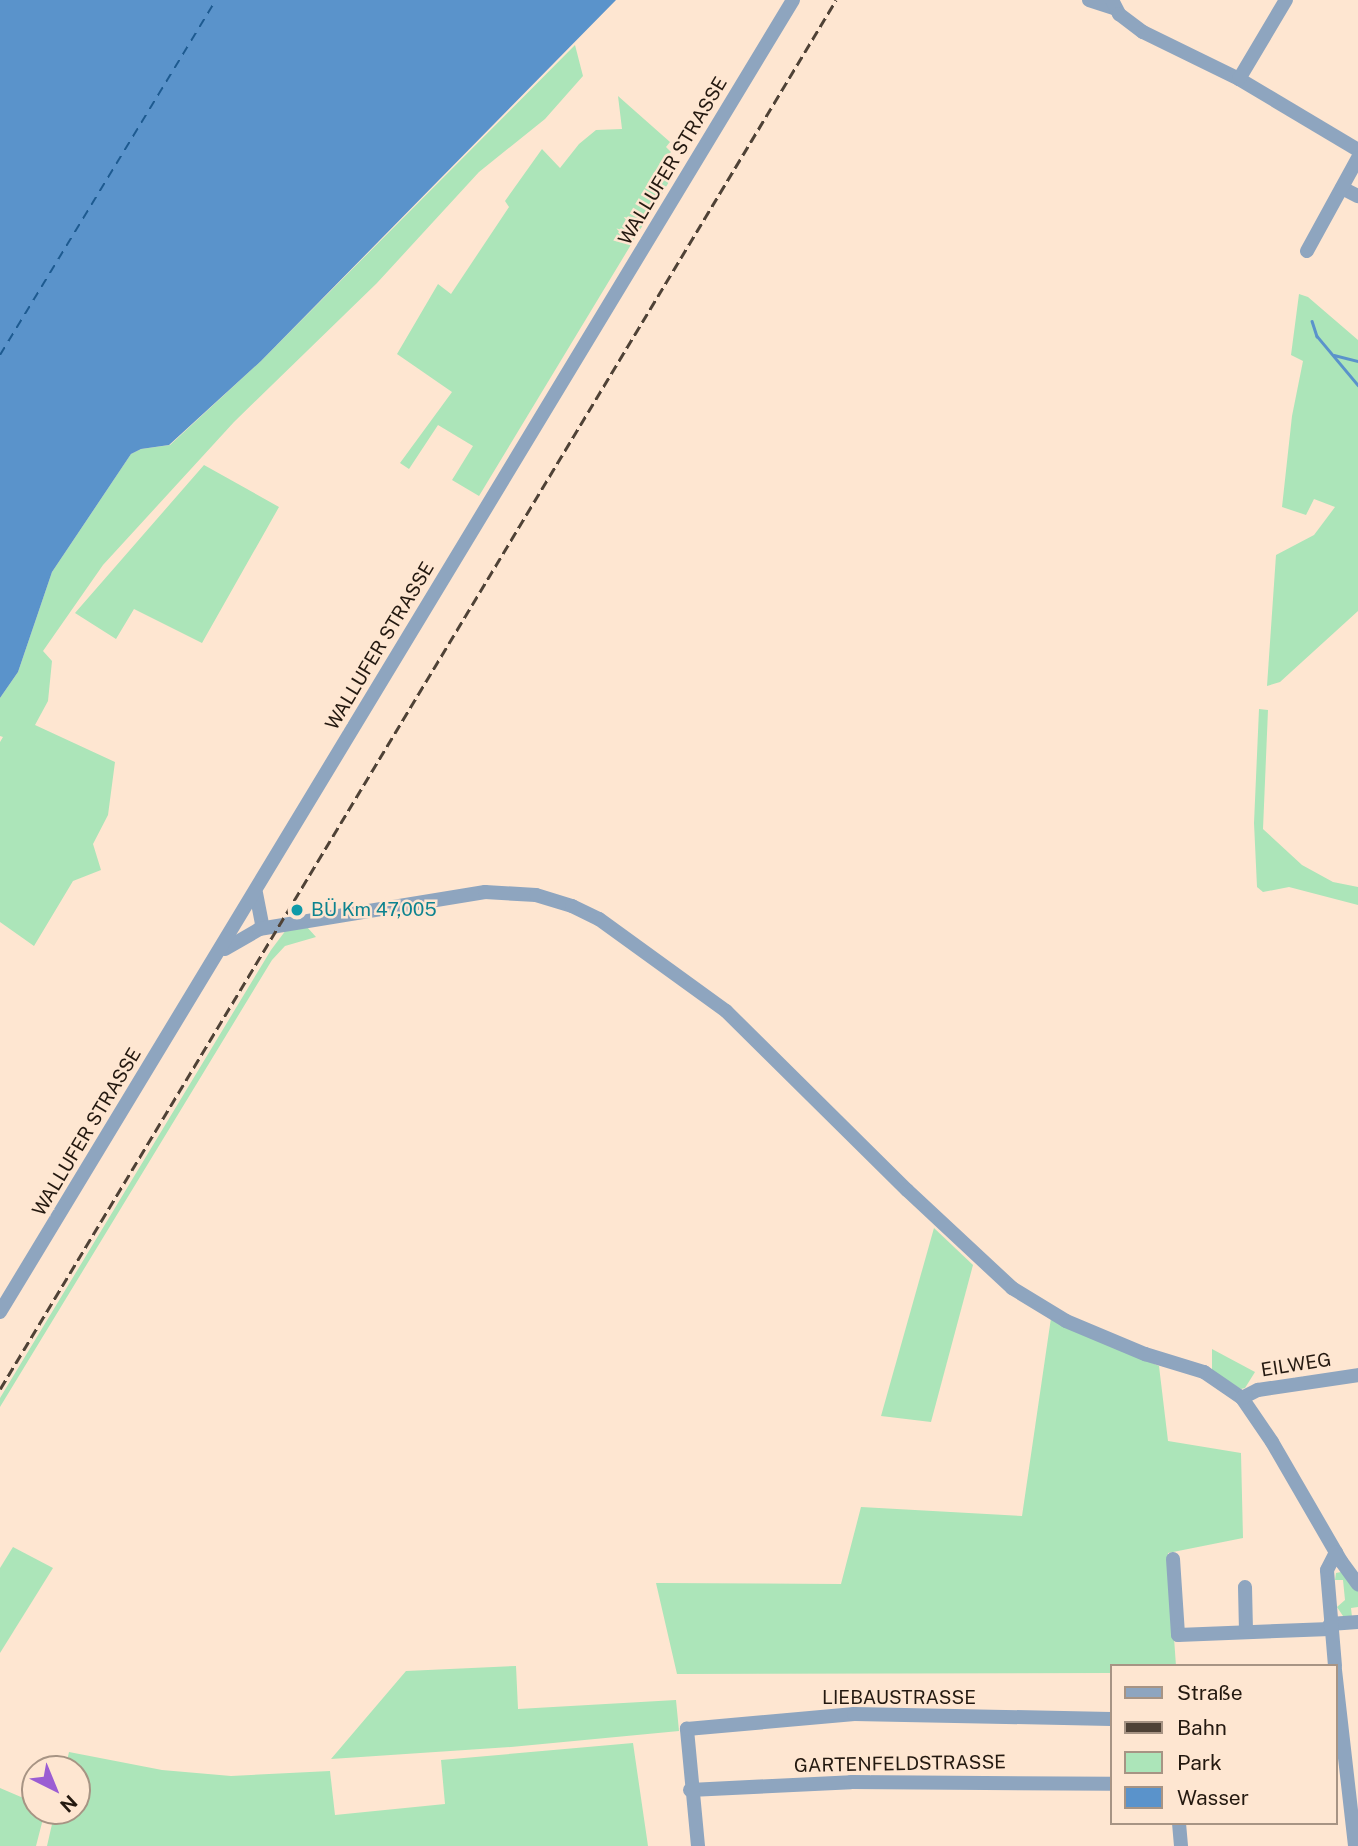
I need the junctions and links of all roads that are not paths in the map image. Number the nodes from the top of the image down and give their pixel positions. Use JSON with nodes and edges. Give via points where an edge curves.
{"nodes":[{"id":1,"x":793,"y":0,"type":"edge"},
{"id":2,"x":1088,"y":0,"type":"edge"},
{"id":3,"x":1286,"y":0,"type":"edge"},
{"id":4,"x":1113,"y":4,"type":"edge"},
{"id":5,"x":1239,"y":79,"type":"junction"},
{"id":6,"x":1358,"y":150,"type":"edge"},
{"id":7,"x":1358,"y":158,"type":"edge"},
{"id":8,"x":1342,"y":188,"type":"junction"},
{"id":9,"x":1358,"y":196,"type":"edge"},
{"id":10,"x":1307,"y":251,"type":"dead end"},
{"id":11,"x":256,"y":893,"type":"junction"},
{"id":12,"x":241,"y":917,"type":"junction"},
{"id":13,"x":264,"y":926,"type":"junction"},
{"id":14,"x":220,"y":952,"type":"junction"},
{"id":15,"x":0,"y":1312,"type":"edge"},
{"id":16,"x":1358,"y":1375,"type":"edge"},
{"id":17,"x":1242,"y":1398,"type":"junction"},
{"id":18,"x":1336,"y":1552,"type":"junction"},
{"id":19,"x":1174,"y":1559,"type":"dead end"},
{"id":20,"x":1358,"y":1584,"type":"edge"},
{"id":21,"x":1245,"y":1587,"type":"dead end"},
{"id":22,"x":1358,"y":1622,"type":"edge"},
{"id":23,"x":1330,"y":1626,"type":"junction"},
{"id":24,"x":1246,"y":1632,"type":"junction"},
{"id":25,"x":1335,"y":1664,"type":"edge"},
{"id":26,"x":1337,"y":1697,"type":"edge"},
{"id":27,"x":1110,"y":1719,"type":"edge"},
{"id":28,"x":1339,"y":1726,"type":"edge"},
{"id":29,"x":1358,"y":1727,"type":"edge"},
{"id":30,"x":1110,"y":1784,"type":"edge"},
{"id":31,"x":1341,"y":1788,"type":"edge"},
{"id":32,"x":691,"y":1790,"type":"junction"},
{"id":33,"x":1180,"y":1825,"type":"edge"},
{"id":34,"x":698,"y":1846,"type":"edge"},
{"id":35,"x":1181,"y":1846,"type":"edge"},
{"id":36,"x":1355,"y":1846,"type":"edge"}],
"edges":[{"from":1,"to":11,"type":"street","name":"WALLUFER STRASSE"},
{"from":2,"to":4,"type":"street"},
{"from":3,"to":5,"type":"street"},
{"from":4,"to":5,"type":"street","via":[[1143,32]]},
{"from":5,"to":6,"type":"street"},
{"from":7,"to":8,"type":"street"},
{"from":8,"to":9,"type":"street"},
{"from":8,"to":10,"type":"street"},
{"from":11,"to":12,"type":"street","name":"WALLUFER STRASSE"},
{"from":11,"to":13,"type":"street"},
{"from":12,"to":13,"type":"street"},
{"from":12,"to":14,"type":"street","name":"WALLUFER STRASSE"},
{"from":13,"to":14,"type":"street"},
{"from":13,"to":17,"type":"street","via":[[485,892],[529,894],[599,919],[712,1000],[996,1276],[1042,1308],[1161,1360],[1204,1372]]},
{"from":14,"to":15,"type":"street","name":"WALLUFER STRASSE"},
{"from":16,"to":17,"type":"street","name":"EILWEG","via":[[1258,1390]]},
{"from":17,"to":18,"type":"street"},
{"from":18,"to":20,"type":"street"},
{"from":18,"to":23,"type":"street","via":[[1327,1570]]},
{"from":19,"to":24,"type":"street","via":[[1178,1635]]},
{"from":21,"to":24,"type":"street"},
{"from":22,"to":23,"type":"street"},
{"from":23,"to":24,"type":"street"},
{"from":23,"to":25,"type":"street"},
{"from":26,"to":28,"type":"street"},
{"from":27,"to":32,"type":"street","name":"LIEBAUSTRASSE","via":[[854,1714],[687,1729]]},
{"from":28,"to":29,"type":"street"},
{"from":28,"to":31,"type":"street"},
{"from":30,"to":32,"type":"street","name":"GARTENFELDSTRASSE","via":[[851,1782]]},
{"from":31,"to":36,"type":"street"},
{"from":32,"to":34,"type":"street"},
{"from":33,"to":35,"type":"street"}]}
